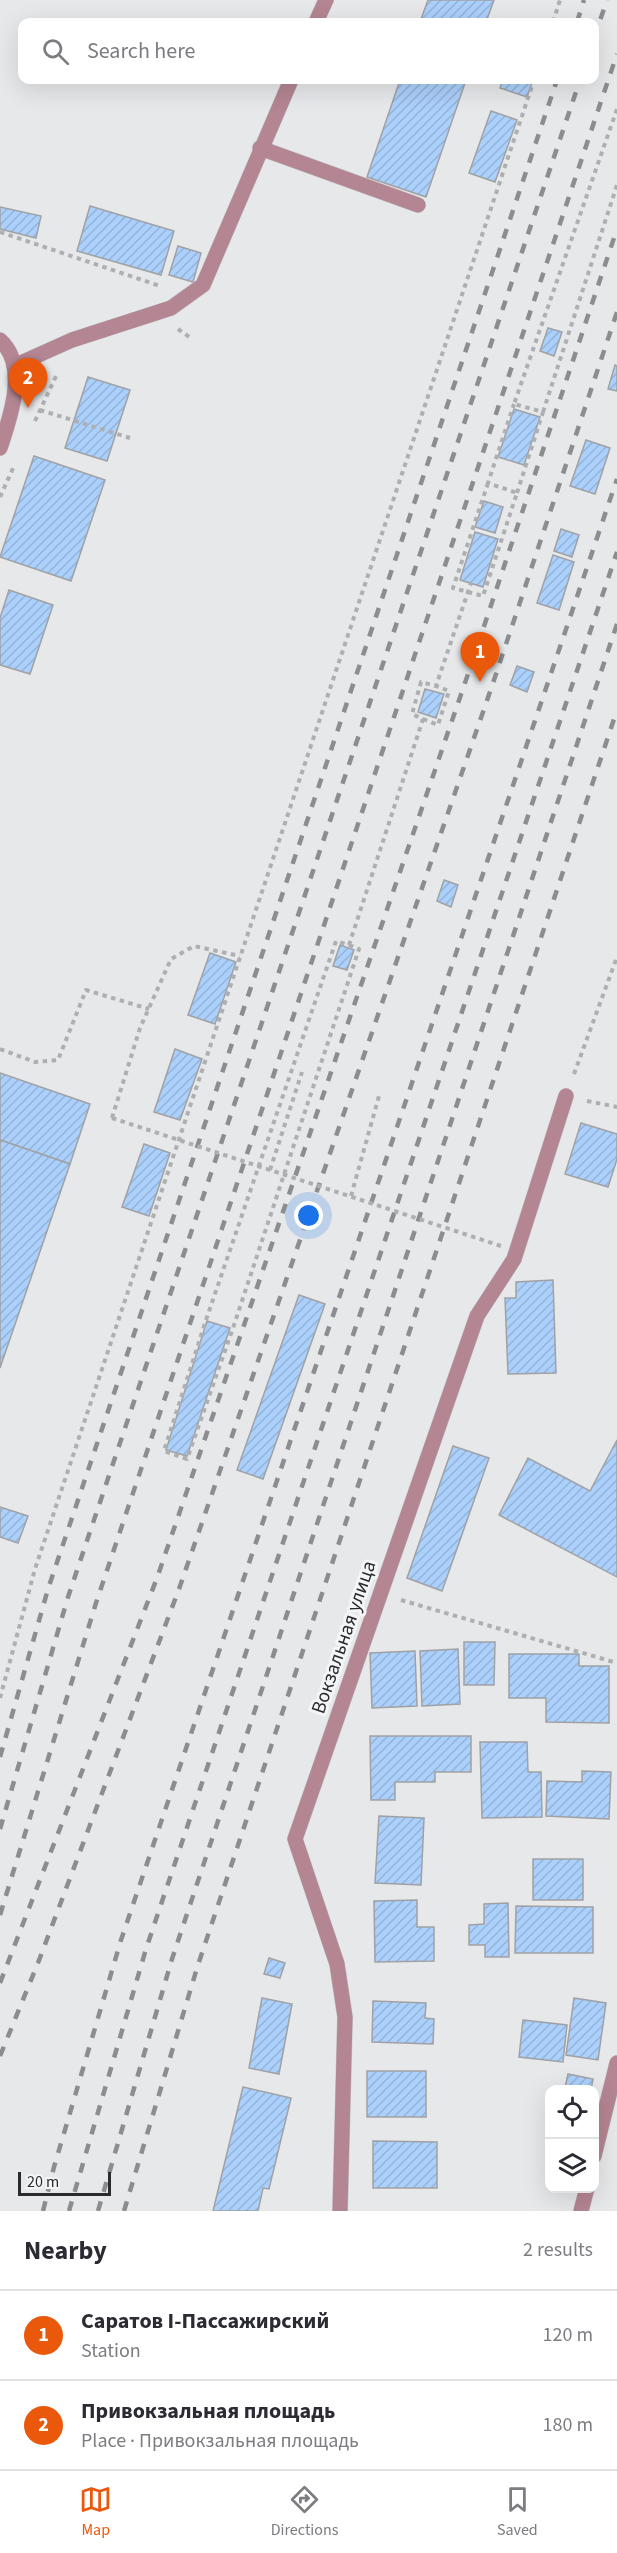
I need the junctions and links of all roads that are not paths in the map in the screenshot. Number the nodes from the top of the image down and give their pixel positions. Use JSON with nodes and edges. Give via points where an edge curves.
{"nodes":[{"id":1,"x":326,"y":0,"type":"edge"},
{"id":2,"x":318,"y":18,"type":"edge"},
{"id":3,"x":289,"y":84,"type":"edge"},
{"id":4,"x":260,"y":148,"type":"junction"},
{"id":5,"x":418,"y":205,"type":"dead end"},
{"id":6,"x":0,"y":340,"type":"edge"},
{"id":7,"x":14,"y":366,"type":"junction"},
{"id":8,"x":0,"y":448,"type":"edge"},
{"id":9,"x":566,"y":1096,"type":"road end"},
{"id":10,"x":617,"y":2063,"type":"edge"},
{"id":11,"x":598,"y":2139,"type":"edge"},
{"id":12,"x":586,"y":2193,"type":"edge"},
{"id":13,"x":340,"y":2211,"type":"edge"},
{"id":14,"x":581,"y":2211,"type":"edge"}],
"edges":[{"from":1,"to":2,"type":"street"},
{"from":3,"to":4,"type":"street"},
{"from":4,"to":5,"type":"street"},
{"from":4,"to":7,"type":"street","via":[[203,285],[171,308],[72,340]]},
{"from":6,"to":7,"type":"street"},
{"from":7,"to":8,"type":"street","via":[[15,401]]},
{"from":9,"to":13,"type":"street","name":"Вокзальная улица","via":[[514,1259],[477,1316],[295,1839],[337,1964],[345,2018]]},
{"from":10,"to":11,"type":"street"},
{"from":12,"to":14,"type":"street"}]}
